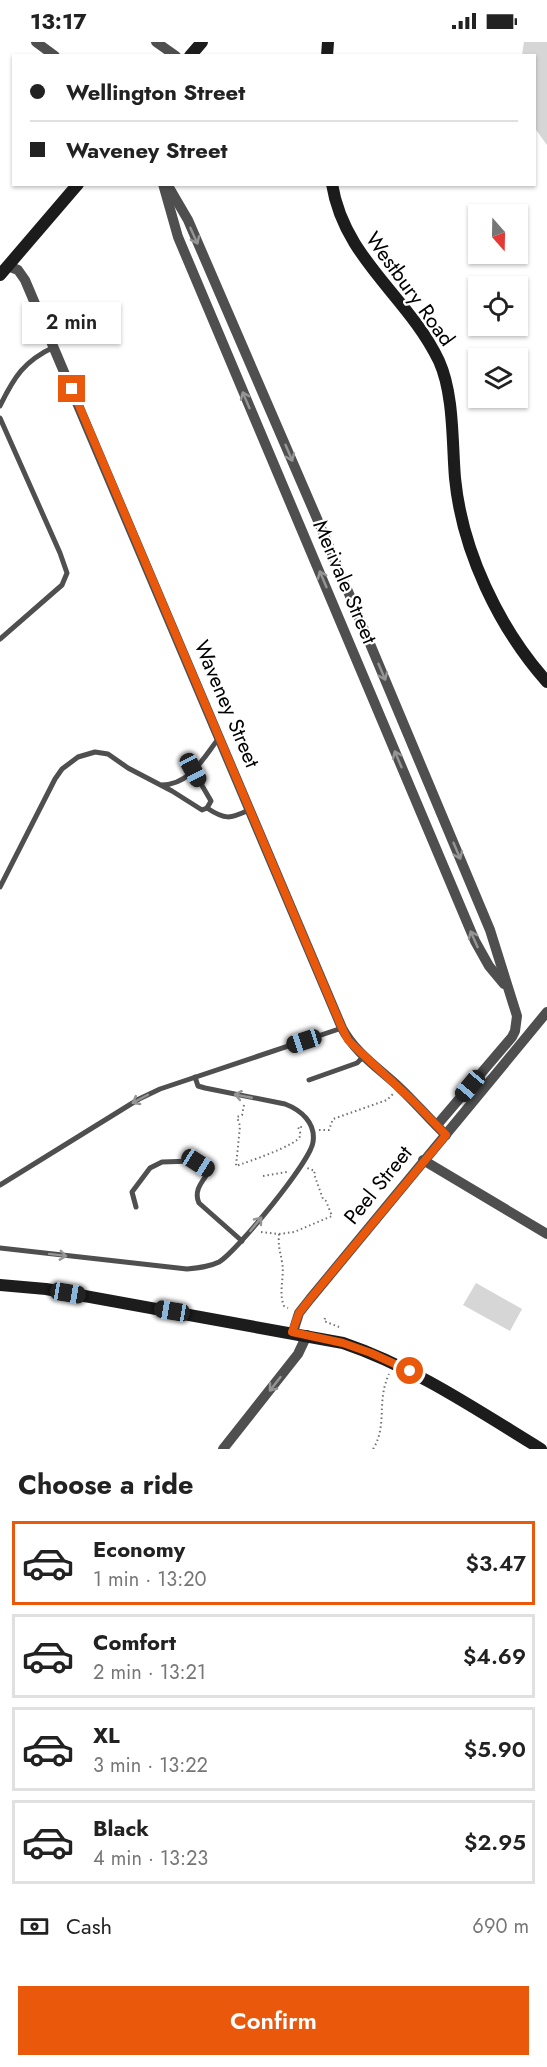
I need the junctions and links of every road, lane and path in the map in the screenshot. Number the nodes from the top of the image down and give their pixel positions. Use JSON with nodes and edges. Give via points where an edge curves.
{"nodes":[{"id":1,"x":36,"y":42,"type":"edge"},
{"id":2,"x":156,"y":42,"type":"edge"},
{"id":3,"x":202,"y":42,"type":"edge"},
{"id":4,"x":52,"y":54,"type":"edge"},
{"id":5,"x":173,"y":54,"type":"edge"},
{"id":6,"x":192,"y":54,"type":"edge"},
{"id":7,"x":76,"y":186,"type":"edge"},
{"id":8,"x":165,"y":186,"type":"edge"},
{"id":9,"x":166,"y":186,"type":"edge"},
{"id":10,"x":332,"y":186,"type":"edge"},
{"id":11,"x":4,"y":271,"type":"edge"},
{"id":12,"x":54,"y":346,"type":"junction"},
{"id":13,"x":0,"y":406,"type":"edge"},
{"id":14,"x":0,"y":418,"type":"edge"},
{"id":15,"x":0,"y":639,"type":"edge"},
{"id":16,"x":547,"y":682,"type":"edge"},
{"id":17,"x":220,"y":736,"type":"junction"},
{"id":18,"x":193,"y":770,"type":"junction"},
{"id":19,"x":159,"y":785,"type":"junction"},
{"id":20,"x":207,"y":808,"type":"junction"},
{"id":21,"x":251,"y":810,"type":"junction"},
{"id":22,"x":0,"y":887,"type":"edge"},
{"id":23,"x":507,"y":987,"type":"junction"},
{"id":24,"x":547,"y":1012,"type":"edge"},
{"id":25,"x":342,"y":1028,"type":"junction"},
{"id":26,"x":364,"y":1056,"type":"junction"},
{"id":27,"x":195,"y":1077,"type":"junction"},
{"id":28,"x":309,"y":1080,"type":"dead end"},
{"id":29,"x":399,"y":1088,"type":"junction"},
{"id":30,"x":245,"y":1096,"type":"junction"},
{"id":31,"x":438,"y":1125,"type":"junction"},
{"id":32,"x":312,"y":1129,"type":"junction"},
{"id":33,"x":446,"y":1135,"type":"junction"},
{"id":34,"x":423,"y":1161,"type":"junction"},
{"id":35,"x":301,"y":1166,"type":"junction"},
{"id":36,"x":263,"y":1176,"type":"dead end"},
{"id":37,"x":0,"y":1185,"type":"edge"},
{"id":38,"x":136,"y":1207,"type":"dead end"},
{"id":39,"x":252,"y":1228,"type":"junction"},
{"id":40,"x":279,"y":1234,"type":"junction"},
{"id":41,"x":547,"y":1234,"type":"edge"},
{"id":42,"x":242,"y":1241,"type":"junction"},
{"id":43,"x":0,"y":1248,"type":"edge"},
{"id":44,"x":0,"y":1285,"type":"edge"},
{"id":45,"x":291,"y":1308,"type":"dead end"},
{"id":46,"x":325,"y":1318,"type":"dead end"},
{"id":47,"x":339,"y":1327,"type":"dead end"},
{"id":48,"x":292,"y":1332,"type":"junction"},
{"id":49,"x":307,"y":1335,"type":"junction"},
{"id":50,"x":389,"y":1374,"type":"dead end"},
{"id":51,"x":223,"y":1449,"type":"edge"},
{"id":52,"x":373,"y":1449,"type":"edge"},
{"id":53,"x":541,"y":1449,"type":"edge"}],
"edges":[{"from":1,"to":4,"type":"street"},
{"from":2,"to":5,"type":"street"},
{"from":3,"to":6,"type":"main road"},
{"from":7,"to":11,"type":"main road"},
{"from":23,"to":8,"type":"street","name":"Merivale Street","one_way":true,"via":[[475,942],[183,248]]},
{"from":9,"to":23,"type":"street","name":"Merivale Street","one_way":true,"via":[[188,220],[334,558],[489,930]]},
{"from":10,"to":16,"type":"main road","name":"Westbury Road","via":[[340,217],[354,245],[417,325],[440,363],[448,395],[455,481],[471,547],[503,620]]},
{"from":11,"to":12,"type":"street","name":"Waveney Street","via":[[18,270],[25,280]]},
{"from":12,"to":13,"type":"lane","via":[[18,372]]},
{"from":12,"to":17,"type":"street","name":"Waveney Street"},
{"from":14,"to":15,"type":"lane","via":[[67,573],[62,585]]},
{"from":17,"to":18,"type":"lane"},
{"from":17,"to":21,"type":"street","name":"Waveney Street"},
{"from":18,"to":19,"type":"lane","via":[[179,782]]},
{"from":18,"to":20,"type":"lane","via":[[211,801]]},
{"from":19,"to":20,"type":"lane","via":[[202,810]]},
{"from":19,"to":22,"type":"lane","via":[[108,754],[95,752],[78,757],[55,779]]},
{"from":20,"to":21,"type":"lane","via":[[225,818]]},
{"from":21,"to":25,"type":"street","name":"Waveney Street"},
{"from":23,"to":31,"type":"street","name":"Merivale Street","via":[[517,1016],[515,1030]]},
{"from":24,"to":33,"type":"street","name":"Peel Street"},
{"from":25,"to":26,"type":"street","name":"Waveney Street"},
{"from":25,"to":27,"type":"lane"},
{"from":26,"to":28,"type":"lane","via":[[357,1063]]},
{"from":26,"to":29,"type":"street","name":"Waveney Street"},
{"from":30,"to":27,"type":"lane","one_way":true,"via":[[198,1086]]},
{"from":27,"to":37,"type":"lane","one_way":true,"via":[[138,1099]]},
{"from":29,"to":31,"type":"street","name":"Waveney Street"},
{"from":29,"to":32,"type":"path","via":[[387,1100],[333,1119],[328,1130]]},
{"from":30,"to":32,"type":"lane","via":[[294,1107]]},
{"from":30,"to":32,"type":"path","via":[[242,1115],[237,1116],[240,1126],[236,1166],[297,1140],[301,1135],[298,1127]]},
{"from":31,"to":33,"type":"street","name":"Waveney Street"},
{"from":32,"to":35,"type":"lane","via":[[314,1142]]},
{"from":33,"to":34,"type":"street","name":"Peel Street"},
{"from":34,"to":41,"type":"street"},
{"from":34,"to":48,"type":"street","name":"Peel Street","via":[[299,1313]]},
{"from":35,"to":36,"type":"path"},
{"from":39,"to":35,"type":"lane","one_way":true},
{"from":35,"to":40,"type":"path","via":[[315,1171],[332,1216],[294,1233]]},
{"from":38,"to":42,"type":"lane","via":[[132,1192],[155,1165],[168,1161],[198,1163],[210,1170],[196,1195],[199,1203]]},
{"from":39,"to":40,"type":"path"},
{"from":39,"to":42,"type":"lane"},
{"from":40,"to":45,"type":"path","via":[[281,1298],[284,1306]]},
{"from":43,"to":42,"type":"lane","one_way":true,"via":[[187,1269],[219,1262]]},
{"from":44,"to":48,"type":"main road","via":[[46,1289]]},
{"from":46,"to":47,"type":"path","via":[[324,1321]]},
{"from":48,"to":49,"type":"main road"},
{"from":49,"to":51,"type":"street","one_way":true,"via":[[298,1354]]},
{"from":49,"to":53,"type":"main road","via":[[343,1343],[393,1362]]},
{"from":50,"to":52,"type":"path","via":[[381,1396],[381,1434]]}]}
